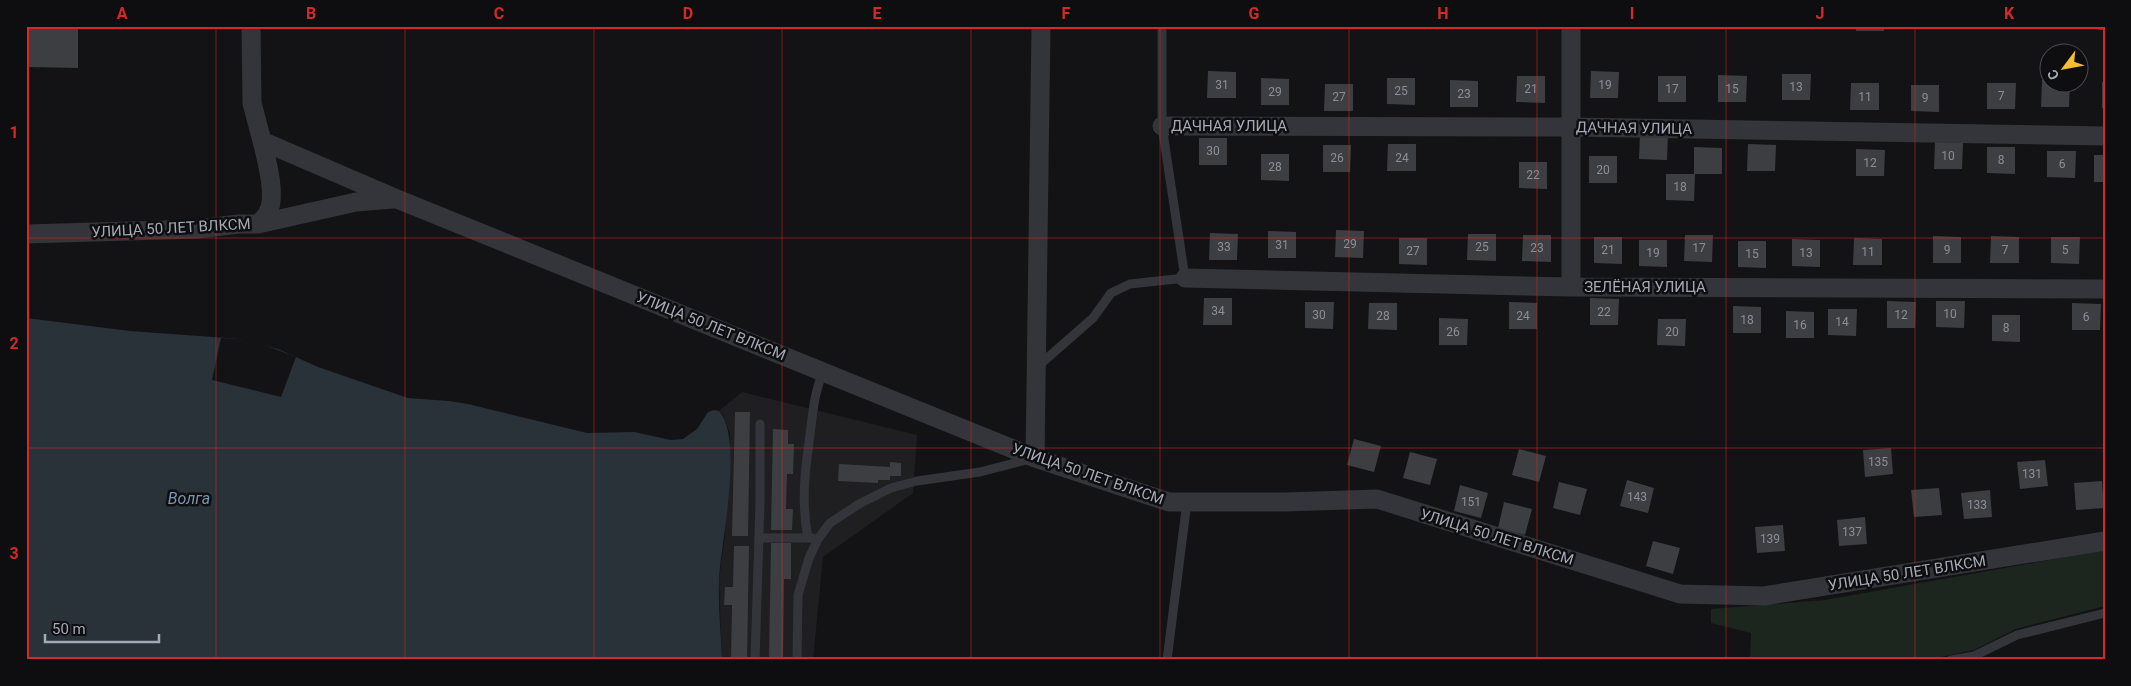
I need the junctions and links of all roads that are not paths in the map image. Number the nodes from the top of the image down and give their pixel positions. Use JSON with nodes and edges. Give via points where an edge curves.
{"nodes":[{"id":1,"x":251,"y":26,"type":"edge"},
{"id":2,"x":1041,"y":26,"type":"edge"},
{"id":3,"x":1162,"y":26,"type":"edge"},
{"id":4,"x":1571,"y":26,"type":"edge"},
{"id":5,"x":1162,"y":126,"type":"junction"},
{"id":6,"x":1571,"y":126,"type":"junction"},
{"id":7,"x":2105,"y":136,"type":"edge"},
{"id":8,"x":262,"y":141,"type":"junction"},
{"id":9,"x":397,"y":199,"type":"junction"},
{"id":10,"x":258,"y":224,"type":"junction"},
{"id":11,"x":26,"y":234,"type":"edge"},
{"id":12,"x":1185,"y":278,"type":"junction"},
{"id":13,"x":1571,"y":287,"type":"junction"},
{"id":14,"x":2105,"y":289,"type":"edge"},
{"id":15,"x":1035,"y":369,"type":"junction"},
{"id":16,"x":823,"y":372,"type":"junction"},
{"id":17,"x":760,"y":424,"type":"dead end"},
{"id":18,"x":1035,"y":458,"type":"junction"},
{"id":19,"x":1187,"y":502,"type":"junction"},
{"id":20,"x":759,"y":538,"type":"junction"},
{"id":21,"x":813,"y":538,"type":"junction"},
{"id":22,"x":2105,"y":541,"type":"edge"},
{"id":23,"x":2105,"y":613,"type":"edge"},
{"id":24,"x":755,"y":660,"type":"edge"},
{"id":25,"x":797,"y":660,"type":"edge"},
{"id":26,"x":1167,"y":660,"type":"edge"},
{"id":27,"x":1951,"y":660,"type":"edge"}],
"edges":[{"from":1,"to":8,"type":"street","name":"УЛИЦА 50 ЛЕТ ВЛКСМ","via":[[252,103]]},
{"from":2,"to":15,"type":"street"},
{"from":3,"to":5,"type":"lane"},
{"from":4,"to":6,"type":"street"},
{"from":5,"to":6,"type":"street","name":"ДАЧНАЯ УЛИЦА"},
{"from":5,"to":12,"type":"lane"},
{"from":6,"to":7,"type":"street","name":"ДАЧНАЯ УЛИЦА"},
{"from":6,"to":13,"type":"street"},
{"from":8,"to":9,"type":"street","name":"УЛИЦА 50 ЛЕТ ВЛКСМ"},
{"from":8,"to":10,"type":"street","name":"УЛИЦА 50 ЛЕТ ВЛКСМ","via":[[268,162],[271,196],[269,211]]},
{"from":9,"to":10,"type":"street","via":[[356,202]]},
{"from":9,"to":16,"type":"street","name":"УЛИЦА 50 ЛЕТ ВЛКСМ"},
{"from":10,"to":11,"type":"street","name":"УЛИЦА 50 ЛЕТ ВЛКСМ"},
{"from":12,"to":13,"type":"street","name":"ЗЕЛЁНАЯ УЛИЦА"},
{"from":12,"to":15,"type":"lane","via":[[1130,284],[1111,294],[1093,318]]},
{"from":13,"to":14,"type":"street","name":"ЗЕЛЁНАЯ УЛИЦА"},
{"from":15,"to":18,"type":"street"},
{"from":16,"to":18,"type":"street","name":"УЛИЦА 50 ЛЕТ ВЛКСМ"},
{"from":16,"to":21,"type":"lane","via":[[816,389],[803,490],[805,520]]},
{"from":17,"to":20,"type":"lane"},
{"from":18,"to":19,"type":"street","name":"УЛИЦА 50 ЛЕТ ВЛКСМ","via":[[1169,502]]},
{"from":18,"to":21,"type":"lane","via":[[891,488],[859,504]]},
{"from":19,"to":22,"type":"street","name":"УЛИЦА 50 ЛЕТ ВЛКСМ","via":[[1377,499],[1680,594],[1764,596]]},
{"from":19,"to":26,"type":"lane"},
{"from":20,"to":21,"type":"lane"},
{"from":20,"to":24,"type":"lane"},
{"from":21,"to":25,"type":"lane","via":[[798,595]]},
{"from":23,"to":27,"type":"lane","via":[[2017,635],[1974,656]]}]}
